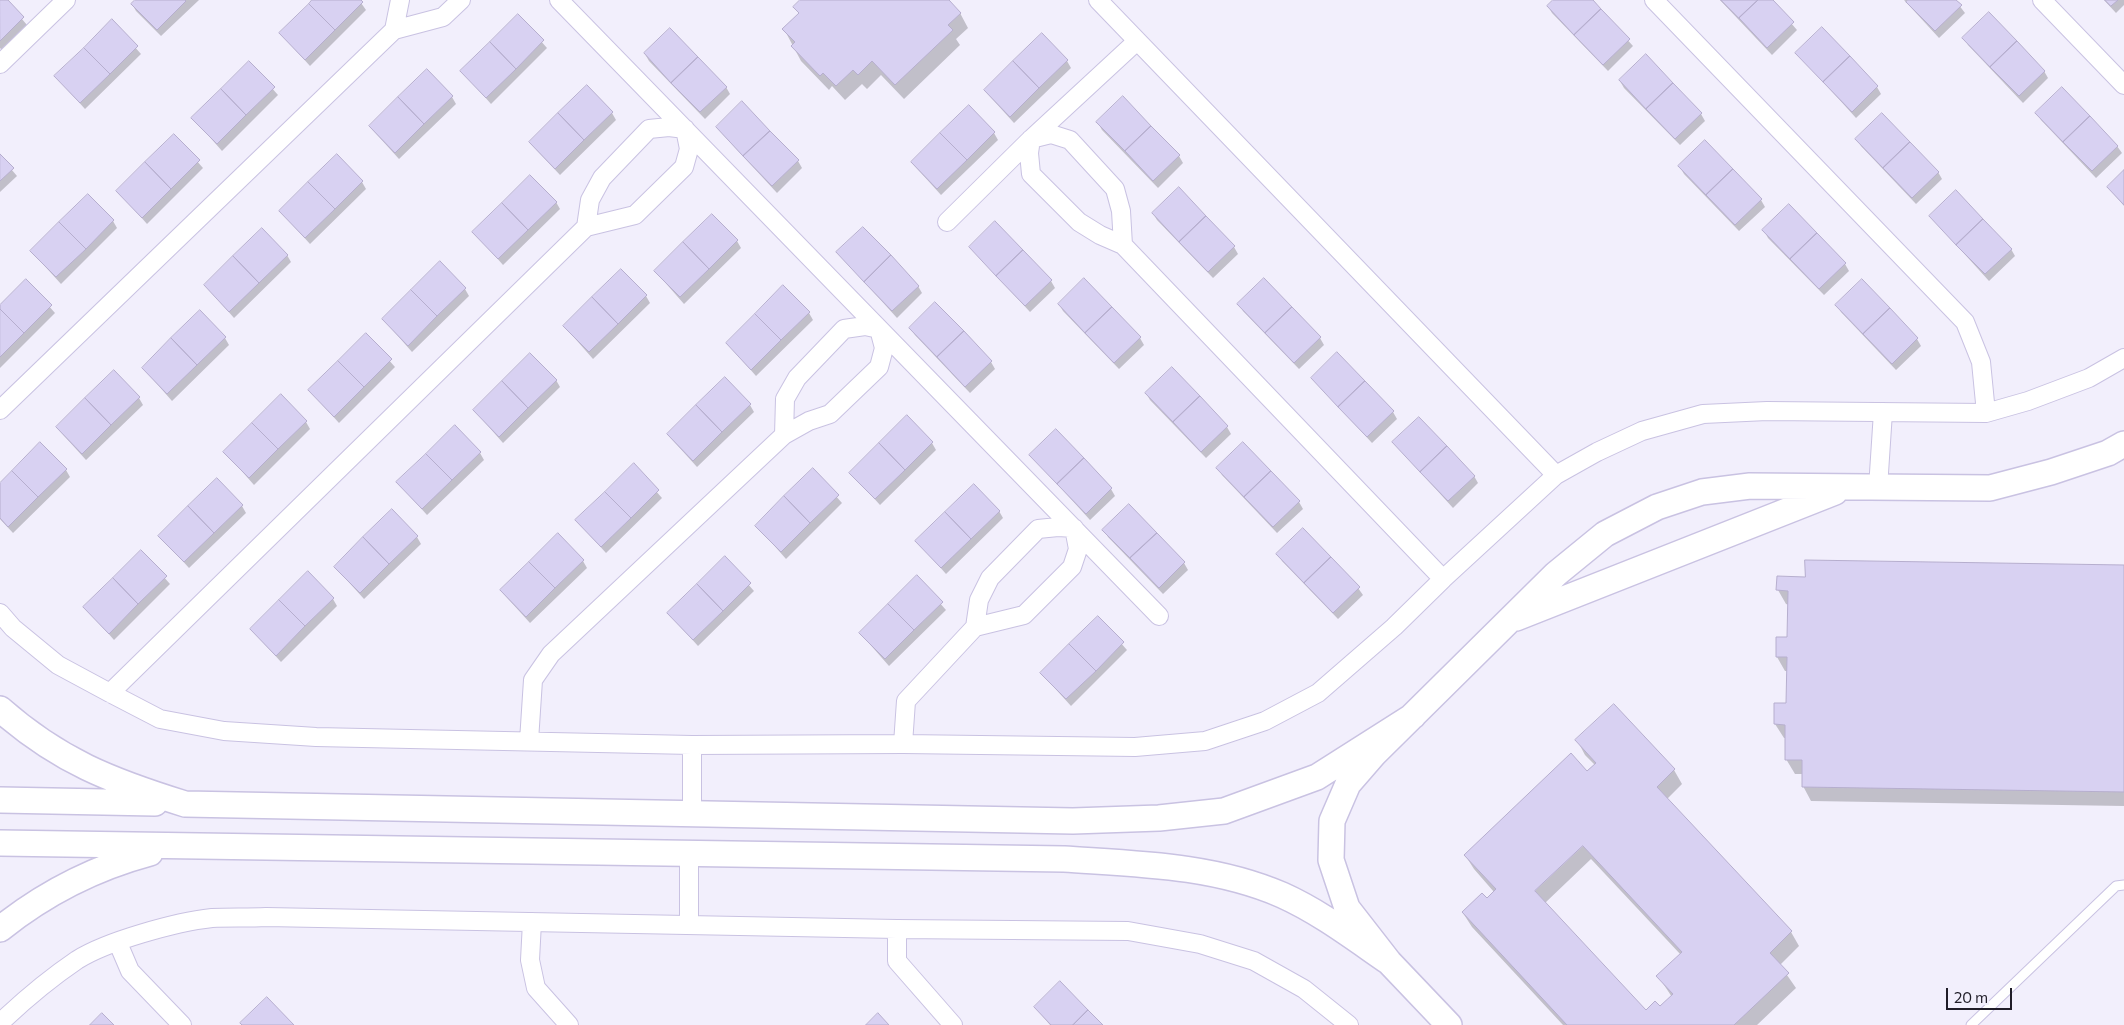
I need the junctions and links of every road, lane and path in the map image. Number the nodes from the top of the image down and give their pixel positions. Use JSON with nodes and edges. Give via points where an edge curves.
{"nodes":[{"id":1,"x":66,"y":0,"type":"edge"},
{"id":2,"x":400,"y":0,"type":"edge"},
{"id":3,"x":461,"y":0,"type":"edge"},
{"id":4,"x":559,"y":0,"type":"edge"},
{"id":5,"x":1098,"y":0,"type":"edge"},
{"id":6,"x":1654,"y":0,"type":"edge"},
{"id":7,"x":2042,"y":0,"type":"edge"},
{"id":8,"x":394,"y":30,"type":"junction"},
{"id":9,"x":1138,"y":41,"type":"junction"},
{"id":10,"x":0,"y":64,"type":"edge"},
{"id":11,"x":2124,"y":85,"type":"edge"},
{"id":12,"x":685,"y":130,"type":"junction"},
{"id":13,"x":1031,"y":138,"type":"junction"},
{"id":14,"x":947,"y":222,"type":"dead end"},
{"id":15,"x":586,"y":227,"type":"junction"},
{"id":16,"x":1123,"y":245,"type":"junction"},
{"id":17,"x":879,"y":329,"type":"junction"},
{"id":18,"x":2124,"y":358,"type":"edge"},
{"id":19,"x":0,"y":410,"type":"edge"},
{"id":20,"x":1883,"y":412,"type":"junction"},
{"id":21,"x":1986,"y":413,"type":"junction"},
{"id":22,"x":784,"y":436,"type":"junction"},
{"id":23,"x":2124,"y":444,"type":"edge"},
{"id":24,"x":1556,"y":475,"type":"junction"},
{"id":25,"x":1846,"y":487,"type":"junction"},
{"id":26,"x":1878,"y":488,"type":"junction"},
{"id":27,"x":1074,"y":528,"type":"junction"},
{"id":28,"x":1443,"y":579,"type":"junction"},
{"id":29,"x":0,"y":614,"type":"edge"},
{"id":30,"x":1159,"y":616,"type":"dead end"},
{"id":31,"x":1504,"y":623,"type":"junction"},
{"id":32,"x":974,"y":627,"type":"junction"},
{"id":33,"x":110,"y":693,"type":"junction"},
{"id":34,"x":0,"y":709,"type":"edge"},
{"id":35,"x":1413,"y":716,"type":"junction"},
{"id":36,"x":529,"y":741,"type":"junction"},
{"id":37,"x":904,"y":744,"type":"junction"},
{"id":38,"x":692,"y":745,"type":"junction"},
{"id":39,"x":0,"y":800,"type":"edge"},
{"id":40,"x":185,"y":804,"type":"junction"},
{"id":41,"x":420,"y":808,"type":"junction"},
{"id":42,"x":692,"y":813,"type":"junction"},
{"id":43,"x":968,"y":819,"type":"junction"},
{"id":44,"x":0,"y":843,"type":"edge"},
{"id":45,"x":182,"y":845,"type":"junction"},
{"id":46,"x":419,"y":849,"type":"junction"},
{"id":47,"x":690,"y":853,"type":"junction"},
{"id":48,"x":967,"y":858,"type":"junction"},
{"id":49,"x":2124,"y":885,"type":"edge"},
{"id":50,"x":532,"y":922,"type":"junction"},
{"id":51,"x":689,"y":925,"type":"junction"},
{"id":52,"x":0,"y":929,"type":"edge"},
{"id":53,"x":897,"y":929,"type":"junction"},
{"id":54,"x":118,"y":943,"type":"junction"},
{"id":55,"x":1389,"y":962,"type":"junction"},
{"id":56,"x":0,"y":1023,"type":"edge"},
{"id":57,"x":182,"y":1025,"type":"edge"},
{"id":58,"x":570,"y":1025,"type":"edge"},
{"id":59,"x":953,"y":1025,"type":"edge"},
{"id":60,"x":1349,"y":1025,"type":"edge"},
{"id":61,"x":1449,"y":1025,"type":"edge"},
{"id":62,"x":1971,"y":1025,"type":"edge"}],
"edges":[{"from":1,"to":10,"type":"street"},
{"from":2,"to":8,"type":"street"},
{"from":3,"to":8,"type":"street","via":[[444,17]]},
{"from":4,"to":12,"type":"street"},
{"from":5,"to":9,"type":"street"},
{"from":6,"to":21,"type":"street","via":[[1965,322],[1982,362]]},
{"from":7,"to":11,"type":"street"},
{"from":8,"to":19,"type":"street"},
{"from":9,"to":13,"type":"street"},
{"from":9,"to":24,"type":"street"},
{"from":12,"to":15,"type":"street","via":[[670,126],[649,129],[602,178],[590,200]]},
{"from":12,"to":15,"type":"street","via":[[689,148],[684,168],[635,215]]},
{"from":12,"to":17,"type":"street"},
{"from":13,"to":14,"type":"street"},
{"from":13,"to":16,"type":"street","via":[[1030,174],[1079,222]]},
{"from":13,"to":16,"type":"street","via":[[1051,134],[1070,140],[1115,189],[1121,211]]},
{"from":15,"to":33,"type":"street"},
{"from":16,"to":28,"type":"street"},
{"from":17,"to":22,"type":"street","via":[[884,348],[879,367],[830,414],[809,421]]},
{"from":17,"to":22,"type":"street","via":[[864,326],[844,328],[797,378],[786,399]]},
{"from":17,"to":27,"type":"street"},
{"from":18,"to":21,"type":"street","via":[[2090,378]]},
{"from":20,"to":21,"type":"street"},
{"from":20,"to":24,"type":"street","via":[[1704,414],[1642,431]]},
{"from":20,"to":26,"type":"street"},
{"from":22,"to":36,"type":"street","via":[[550,654],[533,680]]},
{"from":23,"to":26,"type":"main road","via":[[2108,453],[2051,472],[1990,488]]},
{"from":24,"to":28,"type":"street"},
{"from":25,"to":26,"type":"main road"},
{"from":25,"to":31,"type":"main road"},
{"from":25,"to":31,"type":"main road","via":[[1750,486],[1702,492],[1657,507],[1605,534]]},
{"from":27,"to":30,"type":"street"},
{"from":27,"to":32,"type":"street","via":[[1038,529],[990,578],[979,600]]},
{"from":27,"to":32,"type":"street","via":[[1078,548],[1072,568],[1024,615]]},
{"from":28,"to":37,"type":"street","via":[[1318,693],[1265,721],[1205,741],[1135,748]]},
{"from":29,"to":33,"type":"street","via":[[58,665]]},
{"from":31,"to":35,"type":"main road"},
{"from":32,"to":37,"type":"street","via":[[906,701]]},
{"from":33,"to":36,"type":"street","via":[[160,720],[224,731],[316,737]]},
{"from":34,"to":40,"type":"main road","via":[[77,764],[125,785]]},
{"from":35,"to":43,"type":"main road","via":[[1317,777],[1224,811],[1160,818],[1073,821]]},
{"from":35,"to":55,"type":"main road","via":[[1348,784],[1332,821],[1330,860],[1347,908]]},
{"from":36,"to":38,"type":"street"},
{"from":37,"to":38,"type":"street"},
{"from":38,"to":42,"type":"street"},
{"from":39,"to":40,"type":"main road"},
{"from":40,"to":41,"type":"main road"},
{"from":41,"to":42,"type":"main road"},
{"from":41,"to":46,"type":"main road"},
{"from":42,"to":43,"type":"main road"},
{"from":43,"to":48,"type":"main road"},
{"from":44,"to":45,"type":"main road"},
{"from":45,"to":46,"type":"main road"},
{"from":45,"to":52,"type":"main road","via":[[117,862],[74,881]]},
{"from":46,"to":47,"type":"main road"},
{"from":47,"to":48,"type":"main road"},
{"from":47,"to":51,"type":"street"},
{"from":48,"to":55,"type":"main road","via":[[1064,859],[1175,866],[1235,878],[1282,895],[1322,916]]},
{"from":49,"to":62,"type":"lane","via":[[2116,886]]},
{"from":50,"to":51,"type":"street"},
{"from":50,"to":54,"type":"street","via":[[212,918],[158,928]]},
{"from":50,"to":58,"type":"street","via":[[530,960],[536,988]]},
{"from":51,"to":53,"type":"street"},
{"from":53,"to":59,"type":"street","via":[[897,961]]},
{"from":53,"to":60,"type":"street","via":[[1128,931],[1200,944],[1254,960],[1304,989]]},
{"from":54,"to":56,"type":"street","via":[[79,959],[25,999]]},
{"from":54,"to":57,"type":"street","via":[[130,970]]},
{"from":55,"to":61,"type":"main road"}]}
